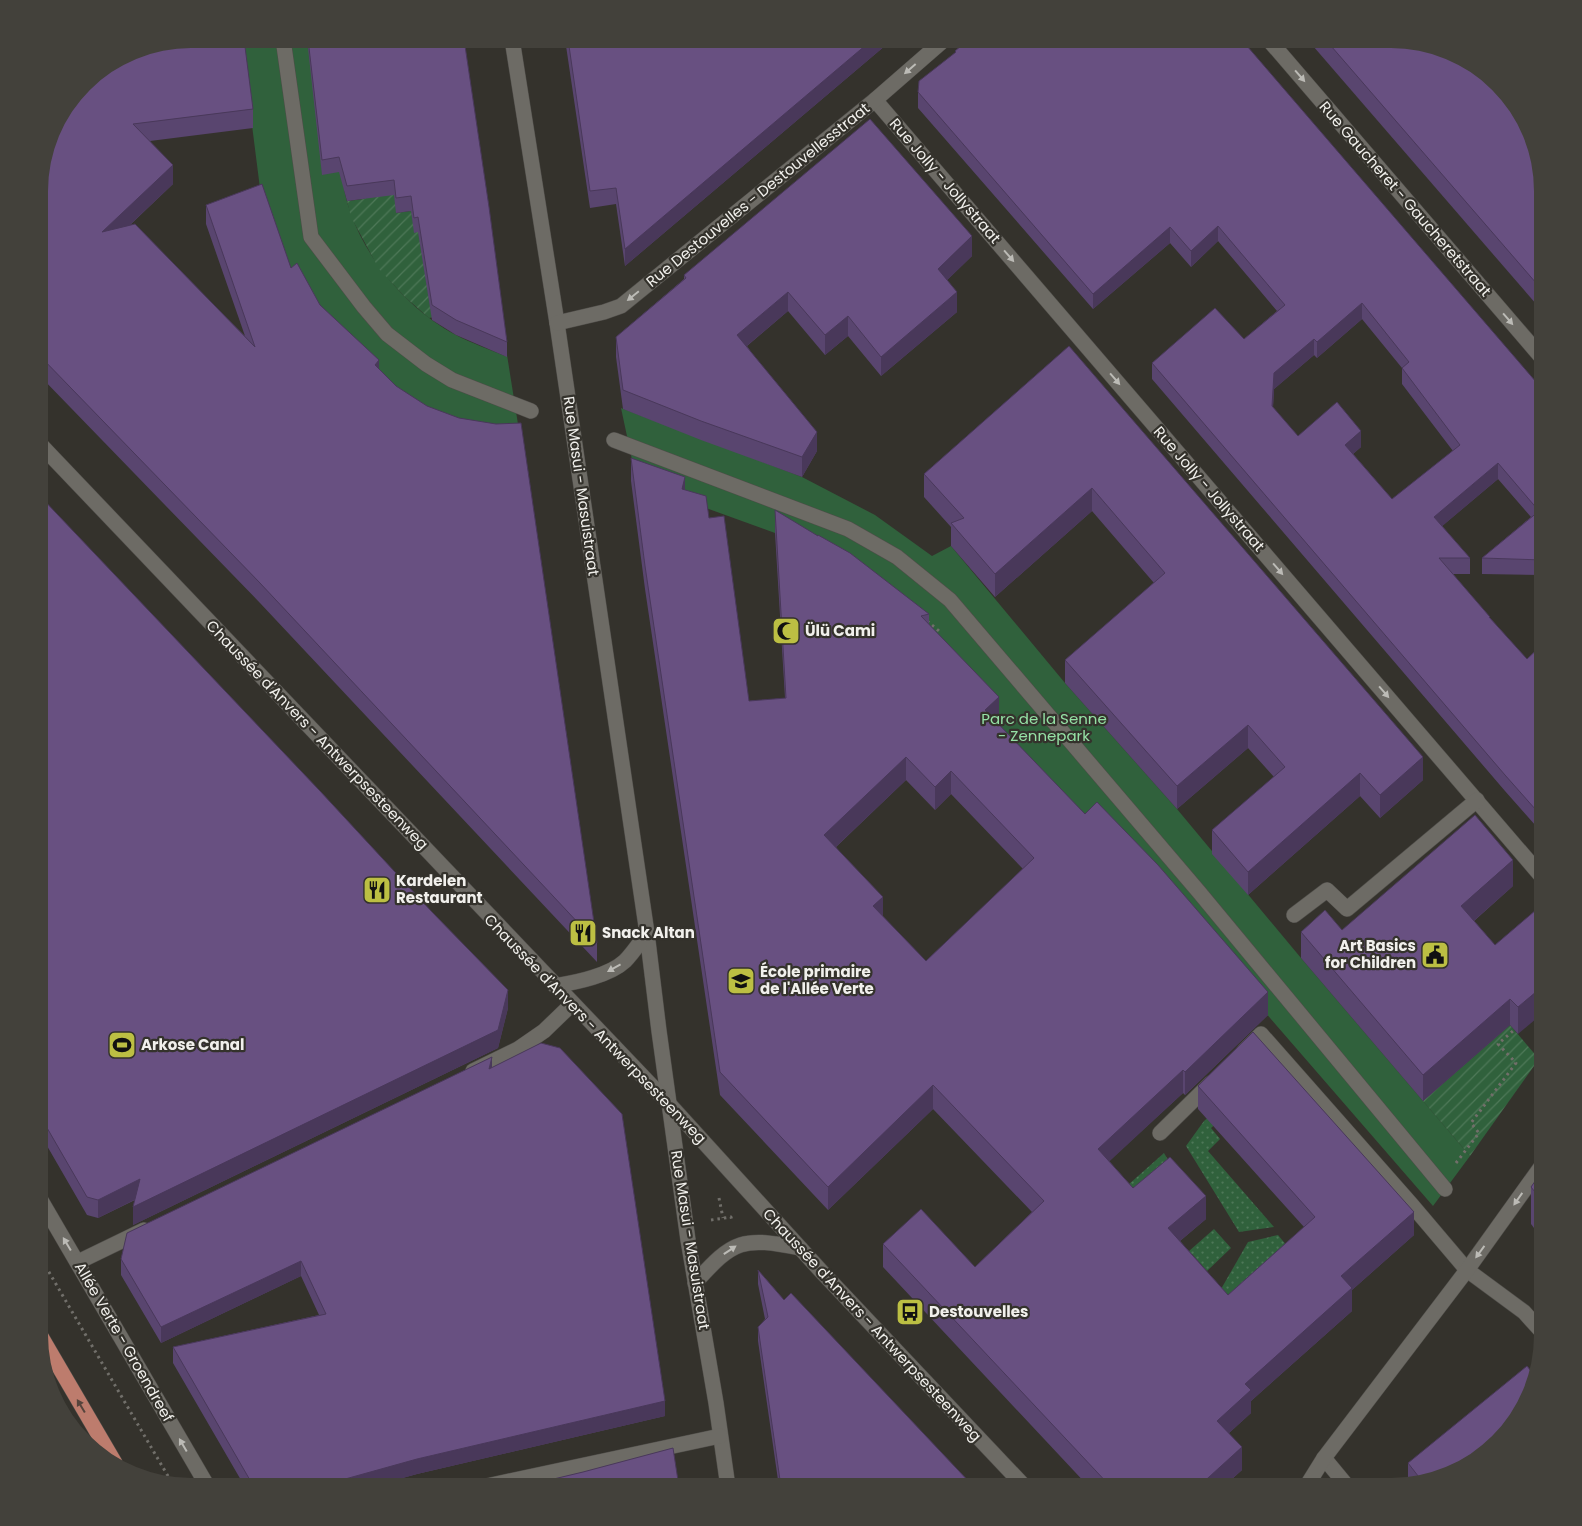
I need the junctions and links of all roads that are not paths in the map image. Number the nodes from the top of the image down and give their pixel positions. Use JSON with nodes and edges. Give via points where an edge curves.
{"nodes":[{"id":1,"x":284,"y":48,"type":"edge"},
{"id":2,"x":513,"y":48,"type":"edge"},
{"id":3,"x":935,"y":48,"type":"edge"},
{"id":4,"x":1276,"y":48,"type":"edge"},
{"id":5,"x":875,"y":100,"type":"junction"},
{"id":6,"x":556,"y":323,"type":"junction"},
{"id":7,"x":1534,"y":349,"type":"edge"},
{"id":8,"x":531,"y":411,"type":"dead end"},
{"id":9,"x":614,"y":440,"type":"dead end"},
{"id":10,"x":48,"y":452,"type":"edge"},
{"id":11,"x":1477,"y":800,"type":"junction"},
{"id":12,"x":1534,"y":867,"type":"edge"},
{"id":13,"x":1294,"y":915,"type":"dead end"},
{"id":14,"x":647,"y":933,"type":"junction"},
{"id":15,"x":555,"y":986,"type":"junction"},
{"id":16,"x":572,"y":1004,"type":"junction"},
{"id":17,"x":1234,"y":1061,"type":"edge"},
{"id":18,"x":1220,"y":1074,"type":"edge"},
{"id":19,"x":456,"y":1079,"type":"edge"},
{"id":20,"x":670,"y":1105,"type":"junction"},
{"id":21,"x":1160,"y":1133,"type":"dead end"},
{"id":22,"x":1534,"y":1177,"type":"edge"},
{"id":23,"x":1445,"y":1189,"type":"dead end"},
{"id":24,"x":48,"y":1212,"type":"edge"},
{"id":25,"x":155,"y":1225,"type":"edge"},
{"id":26,"x":800,"y":1248,"type":"junction"},
{"id":27,"x":78,"y":1262,"type":"junction"},
{"id":28,"x":1467,"y":1270,"type":"junction"},
{"id":29,"x":695,"y":1284,"type":"junction"},
{"id":30,"x":1534,"y":1323,"type":"edge"},
{"id":31,"x":49,"y":1350,"type":"edge"},
{"id":32,"x":720,"y":1436,"type":"junction"},
{"id":33,"x":109,"y":1453,"type":"edge"},
{"id":34,"x":1324,"y":1458,"type":"junction"},
{"id":35,"x":203,"y":1478,"type":"edge"},
{"id":36,"x":524,"y":1478,"type":"edge"},
{"id":37,"x":727,"y":1478,"type":"edge"},
{"id":38,"x":1017,"y":1478,"type":"edge"},
{"id":39,"x":1312,"y":1478,"type":"edge"},
{"id":40,"x":1341,"y":1478,"type":"edge"}],
"edges":[{"from":1,"to":8,"type":"street","via":[[311,237],[387,334],[452,380]]},
{"from":2,"to":6,"type":"street","name":"Rue Masui - Masuistraat"},
{"from":3,"to":5,"type":"street","name":"Rue Destouvelles - Destouvellesstraat","one_way":true},
{"from":4,"to":7,"type":"street","name":"Rue Gaucheret - Gaucheretstraat","one_way":true},
{"from":5,"to":6,"type":"street","name":"Rue Destouvelles - Destouvellesstraat","one_way":true,"via":[[621,306]]},
{"from":5,"to":11,"type":"street","name":"Rue Jolly - Jollystraat","one_way":true},
{"from":6,"to":14,"type":"street","name":"Rue Masui - Masuistraat"},
{"from":9,"to":23,"type":"street","via":[[848,529],[897,557],[950,600],[1199,892]]},
{"from":10,"to":15,"type":"street","name":"Chaussée d'Anvers - Antwerpsesteenweg"},
{"from":11,"to":12,"type":"street","name":"Rue Jolly - Jollystraat"},
{"from":11,"to":13,"type":"street","via":[[1347,909],[1326,890]]},
{"from":14,"to":15,"type":"street","one_way":true,"via":[[624,962],[586,980]]},
{"from":14,"to":20,"type":"street","name":"Rue Masui - Masuistraat"},
{"from":15,"to":16,"type":"street","name":"Chaussée d'Anvers - Antwerpsesteenweg"},
{"from":16,"to":19,"type":"street","via":[[544,1031],[518,1049]]},
{"from":16,"to":20,"type":"street","name":"Chaussée d'Anvers - Antwerpsesteenweg"},
{"from":17,"to":28,"type":"street","via":[[1261,1034]]},
{"from":18,"to":21,"type":"street"},
{"from":20,"to":26,"type":"street","name":"Chaussée d'Anvers - Antwerpsesteenweg"},
{"from":20,"to":29,"type":"street","name":"Rue Masui - Masuistraat"},
{"from":22,"to":28,"type":"street","one_way":true},
{"from":27,"to":24,"type":"street","name":"Allée Verte - Groendreef","one_way":true},
{"from":25,"to":27,"type":"street"},
{"from":29,"to":26,"type":"street","one_way":true,"via":[[714,1262],[735,1246],[758,1242]]},
{"from":26,"to":38,"type":"street","name":"Chaussée d'Anvers - Antwerpsesteenweg"},
{"from":35,"to":27,"type":"street","name":"Allée Verte - Groendreef","one_way":true},
{"from":28,"to":30,"type":"street"},
{"from":28,"to":34,"type":"street"},
{"from":29,"to":32,"type":"street","name":"Rue Masui - Masuistraat"},
{"from":33,"to":31,"type":"main road","one_way":true},
{"from":32,"to":36,"type":"street"},
{"from":32,"to":37,"type":"street","name":"Rue Masui - Masuistraat"},
{"from":34,"to":39,"type":"street"},
{"from":34,"to":40,"type":"street"}]}
